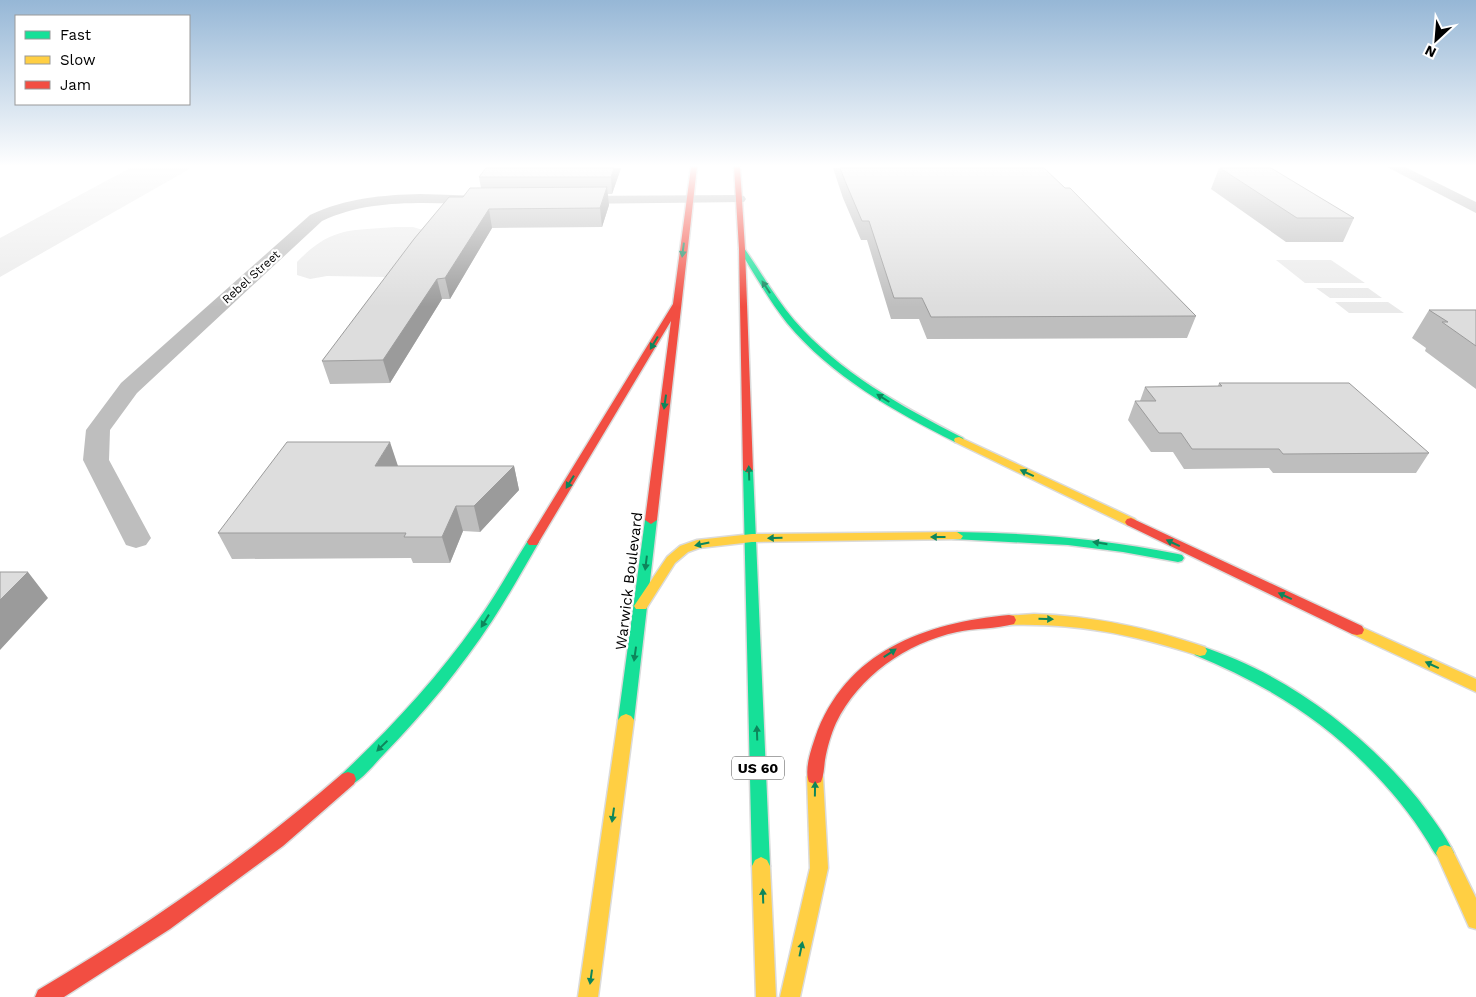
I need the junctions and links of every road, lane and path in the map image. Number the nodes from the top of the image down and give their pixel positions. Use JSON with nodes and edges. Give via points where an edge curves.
{"nodes":[{"id":1,"x":323,"y":214,"type":"edge"},
{"id":2,"x":688,"y":214,"type":"edge"},
{"id":3,"x":740,"y":214,"type":"edge"},
{"id":4,"x":742,"y":250,"type":"junction"},
{"id":5,"x":679,"y":302,"type":"junction"},
{"id":6,"x":136,"y":538,"type":"dead end"},
{"id":7,"x":750,"y":539,"type":"junction"},
{"id":8,"x":1233,"y":571,"type":"junction"},
{"id":9,"x":641,"y":606,"type":"junction"},
{"id":10,"x":1476,"y":686,"type":"edge"},
{"id":11,"x":1476,"y":920,"type":"edge"},
{"id":12,"x":45,"y":997,"type":"edge"},
{"id":13,"x":588,"y":997,"type":"edge"},
{"id":14,"x":766,"y":997,"type":"edge"},
{"id":15,"x":790,"y":997,"type":"edge"}],
"edges":[{"from":1,"to":6,"type":"street","name":"Rebel Street","via":[[129,388],[98,430],[96,460]]},
{"from":2,"to":5,"type":"main road","name":"Warwick Boulevard","one_way":true},
{"from":3,"to":4,"type":"main road","number":"US 60"},
{"from":7,"to":4,"type":"main road","number":"US 60","one_way":true},
{"from":8,"to":4,"type":"main road","one_way":true,"via":[[977,449],[914,417],[865,386],[800,332],[778,306]]},
{"from":5,"to":9,"type":"main road","name":"Warwick Boulevard","one_way":true},
{"from":5,"to":12,"type":"main road","one_way":true,"via":[[482,626],[398,730],[313,812],[219,885],[154,930]]},
{"from":8,"to":7,"type":"main road","one_way":true,"via":[[1145,550],[1084,540],[962,537]]},
{"from":7,"to":9,"type":"main road","one_way":true,"via":[[700,544],[684,549],[670,560]]},
{"from":14,"to":7,"type":"main road","number":"US 60","one_way":true},
{"from":10,"to":8,"type":"main road","one_way":true},
{"from":9,"to":13,"type":"main road","name":"Warwick Boulevard","one_way":true},
{"from":15,"to":11,"type":"main road","one_way":true,"via":[[819,868],[815,790],[817,760],[837,706],[856,679],[889,653],[918,638],[961,625],[1013,618],[1080,620],[1126,628],[1231,663],[1287,693],[1342,732],[1393,780],[1446,854]]}]}
